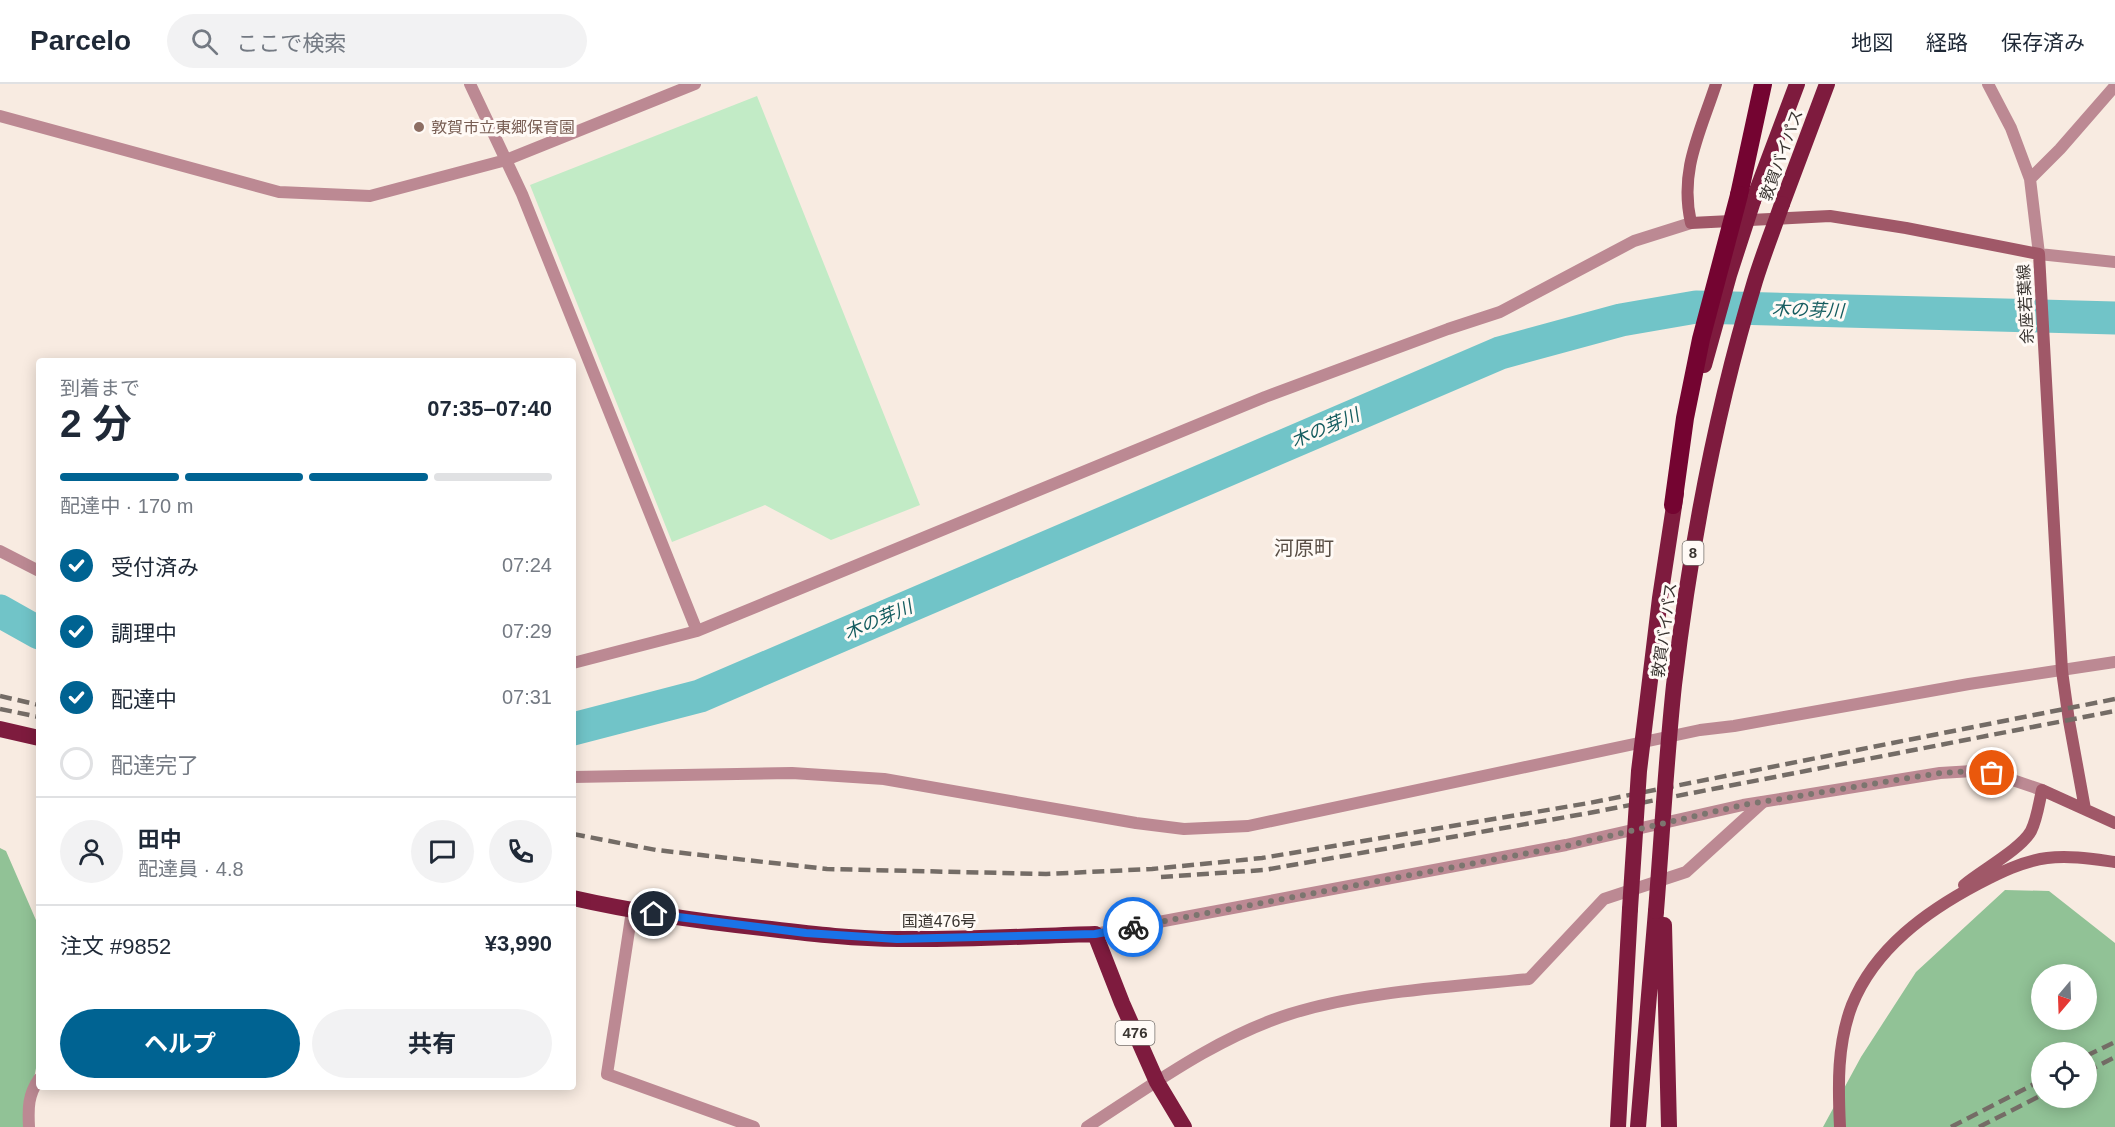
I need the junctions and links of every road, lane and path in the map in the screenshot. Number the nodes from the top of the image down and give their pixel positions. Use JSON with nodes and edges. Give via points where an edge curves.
{"nodes":[{"id":1,"x":470,"y":84,"type":"edge"},
{"id":2,"x":695,"y":84,"type":"edge"},
{"id":3,"x":1716,"y":84,"type":"edge"},
{"id":4,"x":1763,"y":84,"type":"edge"},
{"id":5,"x":1797,"y":84,"type":"edge"},
{"id":6,"x":1827,"y":84,"type":"edge"},
{"id":7,"x":1988,"y":84,"type":"edge"},
{"id":8,"x":2115,"y":86,"type":"edge"},
{"id":9,"x":0,"y":116,"type":"edge"},
{"id":10,"x":506,"y":160,"type":"junction"},
{"id":11,"x":2030,"y":179,"type":"junction"},
{"id":12,"x":1746,"y":198,"type":"junction"},
{"id":13,"x":1691,"y":223,"type":"junction"},
{"id":14,"x":2039,"y":254,"type":"junction"},
{"id":15,"x":2115,"y":261,"type":"edge"},
{"id":16,"x":1673,"y":505,"type":"joint"},
{"id":17,"x":0,"y":551,"type":"edge"},
{"id":18,"x":36,"y":569,"type":"edge"},
{"id":19,"x":697,"y":631,"type":"junction"},
{"id":20,"x":576,"y":662,"type":"edge"},
{"id":21,"x":2115,"y":662,"type":"edge"},
{"id":22,"x":2062,"y":671,"type":"junction"},
{"id":23,"x":0,"y":729,"type":"edge"},
{"id":24,"x":36,"y":737,"type":"edge"},
{"id":25,"x":576,"y":777,"type":"edge"},
{"id":26,"x":2042,"y":790,"type":"junction"},
{"id":27,"x":1763,"y":802,"type":"junction"},
{"id":28,"x":2085,"y":809,"type":"junction"},
{"id":29,"x":2115,"y":823,"type":"edge"},
{"id":30,"x":2115,"y":862,"type":"edge"},
{"id":31,"x":576,"y":899,"type":"edge"},
{"id":32,"x":1948,"y":900,"type":"junction"},
{"id":33,"x":632,"y":911,"type":"junction"},
{"id":34,"x":1660,"y":912,"type":"junction"},
{"id":35,"x":1095,"y":934,"type":"junction"},
{"id":36,"x":1157,"y":1082,"type":"junction"},
{"id":37,"x":36,"y":1084,"type":"edge"},
{"id":38,"x":30,"y":1127,"type":"edge"},
{"id":39,"x":753,"y":1127,"type":"edge"},
{"id":40,"x":1088,"y":1127,"type":"edge"},
{"id":41,"x":1184,"y":1127,"type":"edge"},
{"id":42,"x":1618,"y":1127,"type":"edge"},
{"id":43,"x":1638,"y":1127,"type":"edge"},
{"id":44,"x":1669,"y":1127,"type":"edge"},
{"id":45,"x":1840,"y":1127,"type":"edge"}],
"edges":[{"from":1,"to":10,"type":"street"},
{"from":2,"to":10,"type":"street"},
{"from":3,"to":13,"type":"main road","via":[[1687,175],[1686,203]]},
{"from":4,"to":12,"type":"highway"},
{"from":5,"to":12,"type":"highway","name":"敦賀バイパス"},
{"from":6,"to":34,"type":"highway","name":"敦賀バイパス","number":"8","bridge":true,"via":[[1755,280],[1717,426],[1674,684],[1660,850]]},
{"from":7,"to":11,"type":"street","via":[[2011,128]]},
{"from":8,"to":11,"type":"street"},
{"from":9,"to":10,"type":"street","via":[[279,192],[370,196]]},
{"from":10,"to":19,"type":"street"},
{"from":11,"to":14,"type":"street"},
{"from":12,"to":16,"type":"highway","bridge":true,"via":[[1701,339]]},
{"from":13,"to":14,"type":"main road","name":"余座若葉線","via":[[1830,216]]},
{"from":13,"to":19,"type":"street","via":[[1634,241],[1500,312],[1265,397]]},
{"from":14,"to":15,"type":"street"},
{"from":14,"to":22,"type":"main road","name":"余座若葉線"},
{"from":16,"to":42,"type":"highway","name":"敦賀バイパス","number":"8","bridge":true,"via":[[1641,760]]},
{"from":17,"to":18,"type":"street"},
{"from":19,"to":20,"type":"street"},
{"from":21,"to":22,"type":"street"},
{"from":22,"to":25,"type":"street","via":[[1700,730],[1248,826],[1184,829],[1136,823],[884,779],[792,773]]},
{"from":22,"to":28,"type":"main road","name":"余座若葉線"},
{"from":23,"to":24,"type":"highway"},
{"from":26,"to":27,"type":"street","via":[[1992,773],[1956,772]]},
{"from":26,"to":28,"type":"main road"},
{"from":26,"to":32,"type":"main road","via":[[2028,836]]},
{"from":27,"to":35,"type":"street","via":[[1566,846]]},
{"from":27,"to":36,"type":"street","via":[[1686,872],[1604,899],[1529,979],[1362,998],[1290,1014],[1233,1037]]},
{"from":28,"to":29,"type":"main road"},
{"from":30,"to":32,"type":"main road","via":[[2046,858],[2002,872]]},
{"from":31,"to":33,"type":"highway","name":"国道476号"},
{"from":32,"to":45,"type":"main road","via":[[1892,946],[1852,1004],[1840,1051]]},
{"from":33,"to":35,"type":"highway","name":"国道476号","via":[[806,933],[897,939]]},
{"from":33,"to":39,"type":"street","via":[[607,1074]]},
{"from":34,"to":43,"type":"highway"},
{"from":34,"to":44,"type":"highway"},
{"from":35,"to":36,"type":"highway","number":"476"},
{"from":36,"to":40,"type":"street"},
{"from":36,"to":41,"type":"highway","number":"476"},
{"from":37,"to":38,"type":"street","via":[[27,1106]]}]}
